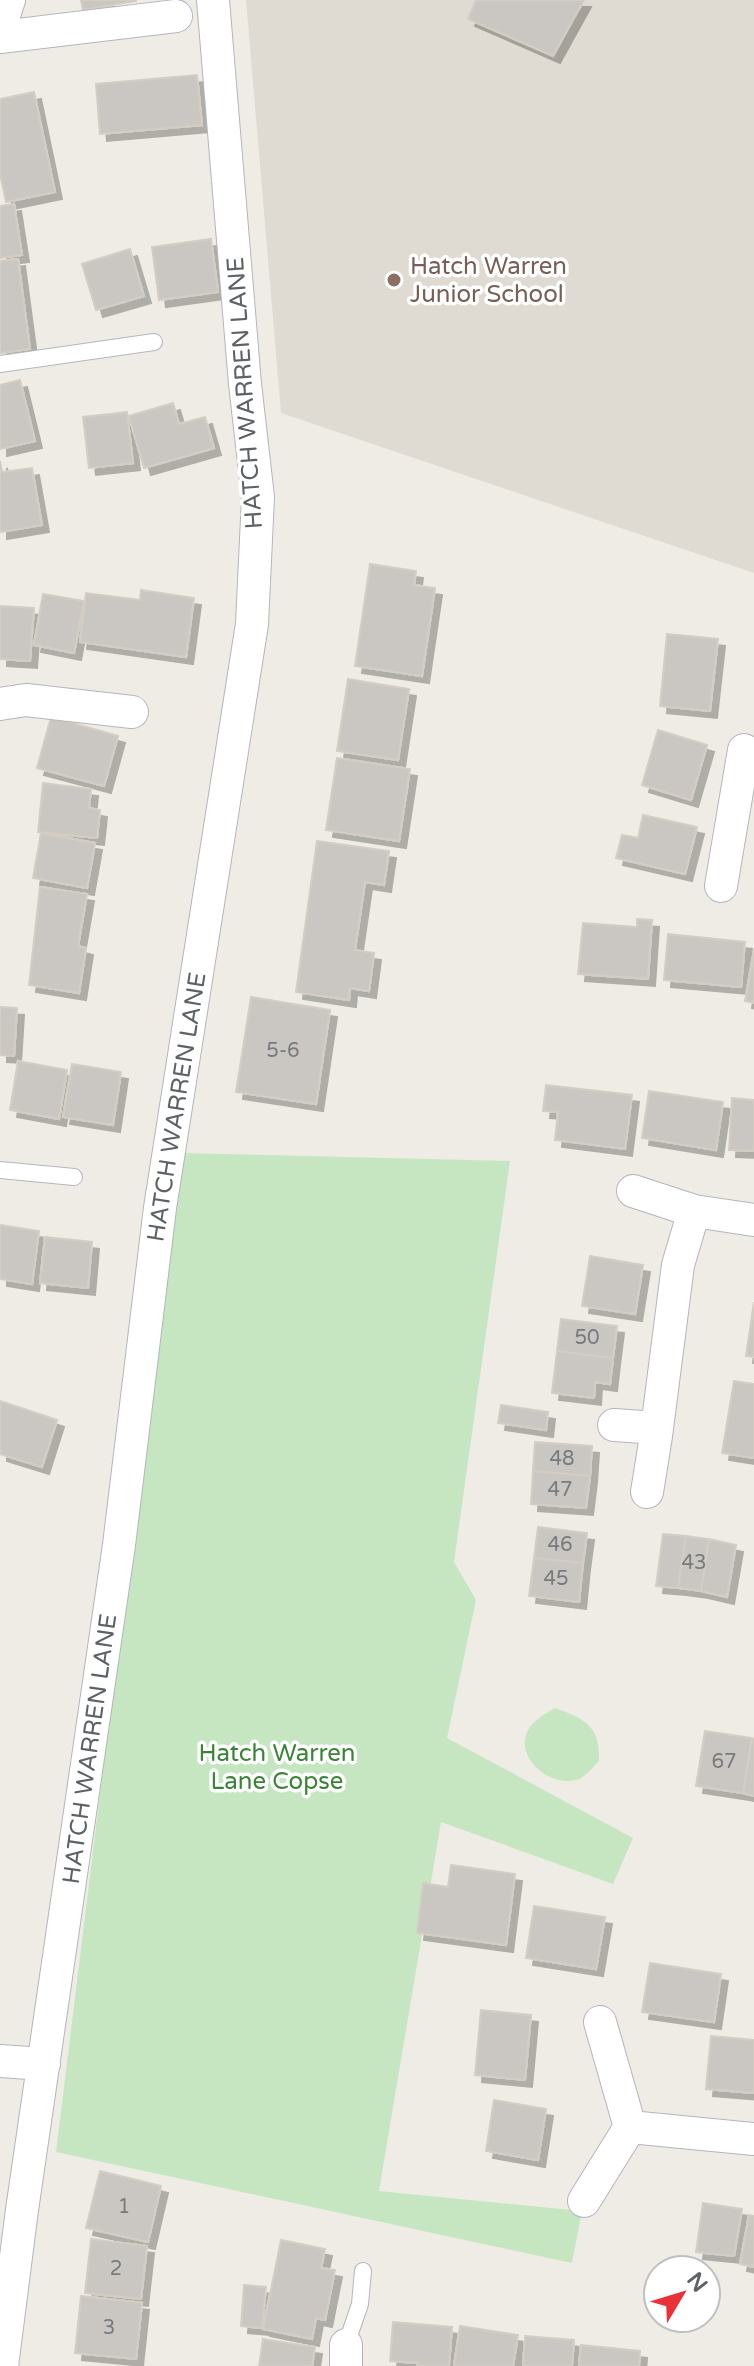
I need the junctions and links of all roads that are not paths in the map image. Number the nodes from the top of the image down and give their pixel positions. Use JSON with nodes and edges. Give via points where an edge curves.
{"nodes":[{"id":1,"x":9,"y":0,"type":"edge"},
{"id":2,"x":213,"y":0,"type":"edge"},
{"id":3,"x":176,"y":16,"type":"dead end"},
{"id":4,"x":0,"y":27,"type":"edge"},
{"id":5,"x":0,"y":37,"type":"edge"},
{"id":6,"x":154,"y":342,"type":"dead end"},
{"id":7,"x":0,"y":364,"type":"edge"},
{"id":8,"x":0,"y":704,"type":"edge"},
{"id":9,"x":132,"y":712,"type":"dead end"},
{"id":10,"x":744,"y":750,"type":"dead end"},
{"id":11,"x":742,"y":835,"type":"edge"},
{"id":12,"x":721,"y":886,"type":"dead end"},
{"id":13,"x":0,"y":1170,"type":"edge"},
{"id":14,"x":74,"y":1177,"type":"dead end"},
{"id":15,"x":633,"y":1191,"type":"dead end"},
{"id":16,"x":694,"y":1211,"type":"junction"},
{"id":17,"x":754,"y":1220,"type":"edge"},
{"id":18,"x":614,"y":1425,"type":"dead end"},
{"id":19,"x":657,"y":1428,"type":"junction"},
{"id":20,"x":647,"y":1492,"type":"dead end"},
{"id":21,"x":600,"y":2022,"type":"dead end"},
{"id":22,"x":0,"y":2061,"type":"edge"},
{"id":23,"x":44,"y":2064,"type":"junction"},
{"id":24,"x":630,"y":2127,"type":"junction"},
{"id":25,"x":754,"y":2139,"type":"edge"},
{"id":26,"x":584,"y":2201,"type":"dead end"},
{"id":27,"x":363,"y":2271,"type":"dead end"},
{"id":28,"x":346,"y":2356,"type":"edge"},
{"id":29,"x":2,"y":2366,"type":"edge"}],
"edges":[{"from":1,"to":4,"type":"street"},
{"from":2,"to":23,"type":"street","name":"HATCH WARREN LANE","via":[[258,497],[252,624],[160,1208],[119,1545]]},
{"from":3,"to":5,"type":"street"},
{"from":6,"to":7,"type":"lane"},
{"from":8,"to":9,"type":"street","via":[[26,700]]},
{"from":10,"to":11,"type":"street"},
{"from":11,"to":12,"type":"street"},
{"from":13,"to":14,"type":"lane"},
{"from":15,"to":16,"type":"street"},
{"from":16,"to":17,"type":"street"},
{"from":16,"to":19,"type":"street","via":[[678,1265]]},
{"from":18,"to":19,"type":"street"},
{"from":19,"to":20,"type":"street"},
{"from":21,"to":24,"type":"street"},
{"from":22,"to":23,"type":"street"},
{"from":23,"to":29,"type":"street","name":"HATCH WARREN LANE"},
{"from":24,"to":25,"type":"street"},
{"from":24,"to":26,"type":"street"},
{"from":27,"to":28,"type":"lane"}]}
